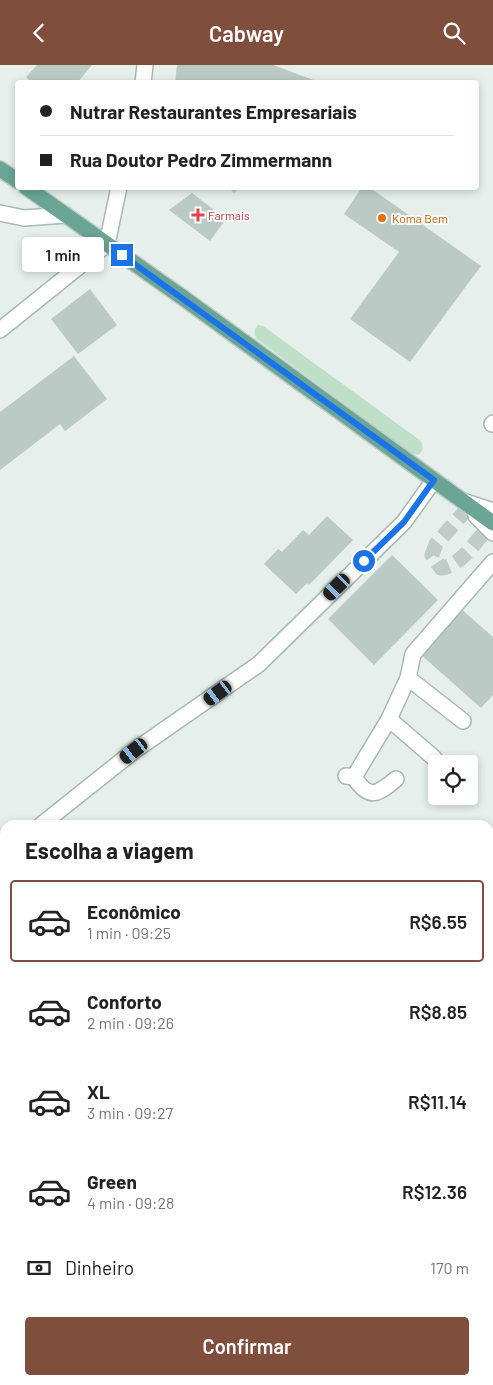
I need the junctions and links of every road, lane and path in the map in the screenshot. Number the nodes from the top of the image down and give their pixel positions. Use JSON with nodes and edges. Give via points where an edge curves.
{"nodes":[{"id":1,"x":146,"y":65,"type":"edge"},
{"id":2,"x":144,"y":80,"type":"edge"},
{"id":3,"x":0,"y":169,"type":"edge"},
{"id":4,"x":15,"y":179,"type":"edge"},
{"id":5,"x":30,"y":190,"type":"edge"},
{"id":6,"x":118,"y":190,"type":"edge"},
{"id":7,"x":0,"y":213,"type":"edge"},
{"id":8,"x":66,"y":215,"type":"junction"},
{"id":9,"x":107,"y":244,"type":"junction"},
{"id":10,"x":0,"y":330,"type":"edge"},
{"id":11,"x":434,"y":480,"type":"junction"},
{"id":12,"x":461,"y":501,"type":"junction"},
{"id":13,"x":493,"y":511,"type":"edge"},
{"id":14,"x":493,"y":523,"type":"edge"},
{"id":15,"x":493,"y":533,"type":"edge"},
{"id":16,"x":493,"y":562,"type":"edge"},
{"id":17,"x":408,"y":678,"type":"junction"},
{"id":18,"x":390,"y":719,"type":"junction"},
{"id":19,"x":463,"y":721,"type":"dead end"},
{"id":20,"x":431,"y":755,"type":"edge"},
{"id":21,"x":396,"y":779,"type":"dead end"},
{"id":22,"x":47,"y":820,"type":"edge"}],
"edges":[{"from":1,"to":2,"type":"street"},
{"from":3,"to":4,"type":"main road"},
{"from":5,"to":8,"type":"main road"},
{"from":6,"to":9,"type":"street"},
{"from":7,"to":8,"type":"street","via":[[24,218]]},
{"from":8,"to":9,"type":"main road"},
{"from":9,"to":10,"type":"street"},
{"from":9,"to":11,"type":"main road"},
{"from":11,"to":12,"type":"main road"},
{"from":11,"to":22,"type":"street","via":[[404,522],[259,665],[134,751]]},
{"from":12,"to":13,"type":"street"},
{"from":12,"to":14,"type":"main road"},
{"from":12,"to":15,"type":"street"},
{"from":16,"to":17,"type":"street","via":[[413,654]]},
{"from":17,"to":18,"type":"street"},
{"from":17,"to":19,"type":"street"},
{"from":18,"to":20,"type":"street"},
{"from":18,"to":21,"type":"street","via":[[350,776],[370,793],[384,789]]}]}
